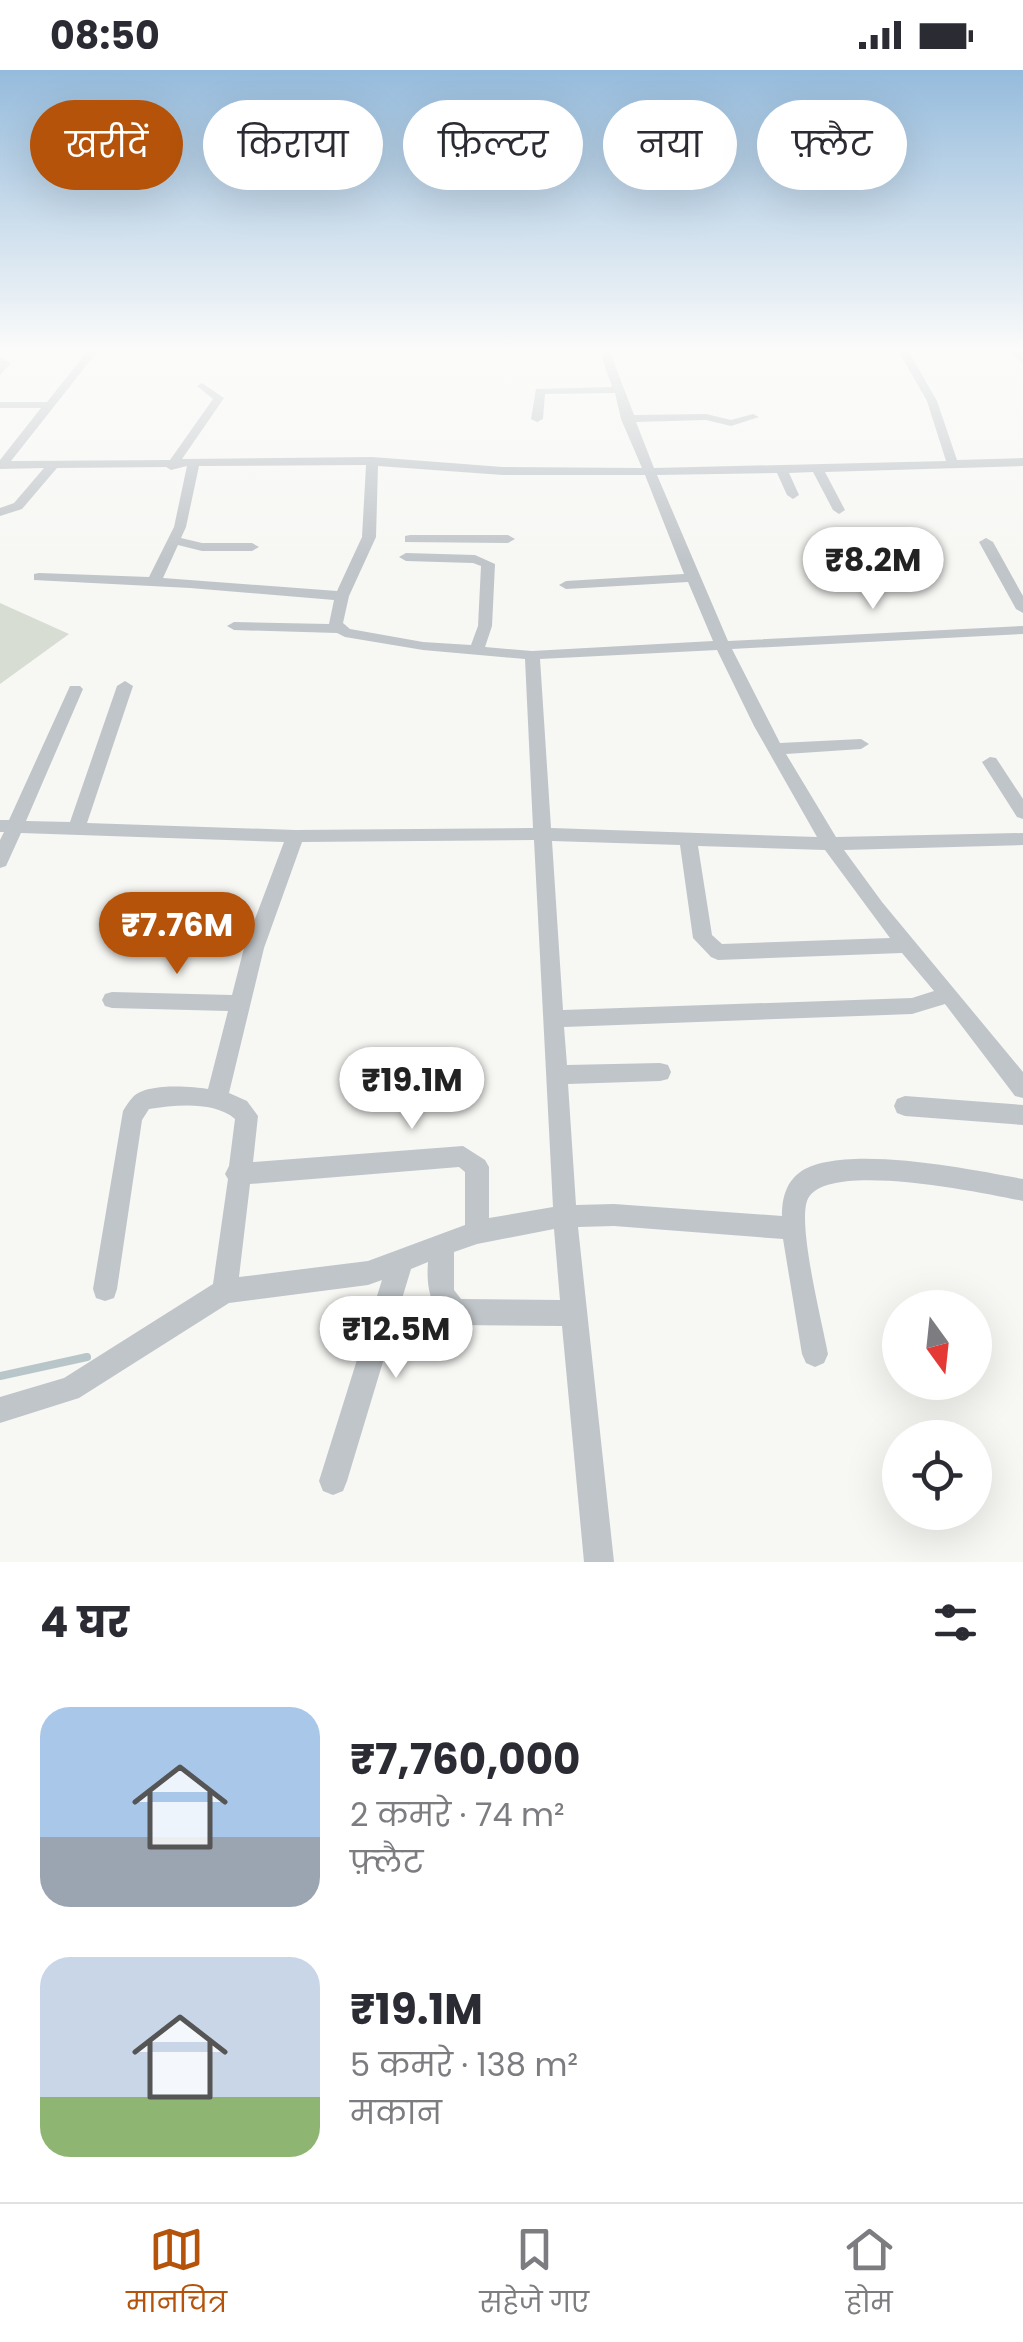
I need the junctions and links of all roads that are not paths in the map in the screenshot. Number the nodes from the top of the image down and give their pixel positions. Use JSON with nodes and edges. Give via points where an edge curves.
{"nodes":[{"id":1,"x":34,"y":422,"type":"edge"},
{"id":2,"x":202,"y":422,"type":"edge"},
{"id":3,"x":628,"y":422,"type":"edge"},
{"id":4,"x":939,"y":422,"type":"edge"},
{"id":5,"x":372,"y":461,"type":"junction"},
{"id":6,"x":1023,"y":462,"type":"edge"},
{"id":7,"x":954,"y":465,"type":"junction"},
{"id":8,"x":1,"y":466,"type":"edge"},
{"id":9,"x":52,"y":466,"type":"junction"},
{"id":10,"x":171,"y":466,"type":"junction"},
{"id":11,"x":193,"y":466,"type":"junction"},
{"id":12,"x":818,"y":468,"type":"junction"},
{"id":13,"x":781,"y":469,"type":"junction"},
{"id":14,"x":647,"y":472,"type":"junction"},
{"id":15,"x":793,"y":495,"type":"dead end"},
{"id":16,"x":840,"y":510,"type":"dead end"},
{"id":17,"x":0,"y":512,"type":"edge"},
{"id":18,"x":453,"y":531,"type":"junction"},
{"id":19,"x":410,"y":539,"type":"dead end"},
{"id":20,"x":508,"y":539,"type":"dead end"},
{"id":21,"x":174,"y":540,"type":"junction"},
{"id":22,"x":986,"y":542,"type":"dead end"},
{"id":23,"x":252,"y":547,"type":"dead end"},
{"id":24,"x":406,"y":557,"type":"dead end"},
{"id":25,"x":448,"y":557,"type":"junction"},
{"id":26,"x":39,"y":578,"type":"dead end"},
{"id":27,"x":694,"y":578,"type":"junction"},
{"id":28,"x":156,"y":579,"type":"junction"},
{"id":29,"x":566,"y":585,"type":"dead end"},
{"id":30,"x":342,"y":596,"type":"junction"},
{"id":31,"x":1023,"y":609,"type":"edge"},
{"id":32,"x":234,"y":626,"type":"dead end"},
{"id":33,"x":338,"y":629,"type":"junction"},
{"id":34,"x":1023,"y":630,"type":"edge"},
{"id":35,"x":724,"y":642,"type":"junction"},
{"id":36,"x":476,"y":651,"type":"junction"},
{"id":37,"x":532,"y":654,"type":"junction"},
{"id":38,"x":125,"y":686,"type":"dead end"},
{"id":39,"x":75,"y":689,"type":"dead end"},
{"id":40,"x":861,"y":744,"type":"dead end"},
{"id":41,"x":776,"y":749,"type":"junction"},
{"id":42,"x":990,"y":762,"type":"dead end"},
{"id":43,"x":1023,"y":813,"type":"edge"},
{"id":44,"x":8,"y":826,"type":"edge"},
{"id":45,"x":78,"y":827,"type":"junction"},
{"id":46,"x":542,"y":834,"type":"junction"},
{"id":47,"x":296,"y":836,"type":"junction"},
{"id":48,"x":688,"y":839,"type":"junction"},
{"id":49,"x":1023,"y":839,"type":"edge"},
{"id":50,"x":831,"y":844,"type":"junction"},
{"id":51,"x":0,"y":861,"type":"edge"},
{"id":52,"x":907,"y":945,"type":"junction"},
{"id":53,"x":948,"y":995,"type":"junction"},
{"id":54,"x":112,"y":1000,"type":"dead end"},
{"id":55,"x":240,"y":1004,"type":"junction"},
{"id":56,"x":554,"y":1019,"type":"junction"},
{"id":57,"x":660,"y":1072,"type":"dead end"},
{"id":58,"x":557,"y":1075,"type":"junction"},
{"id":59,"x":1022,"y":1087,"type":"edge"},
{"id":60,"x":216,"y":1101,"type":"junction"},
{"id":61,"x":905,"y":1106,"type":"dead end"},
{"id":62,"x":1023,"y":1115,"type":"edge"},
{"id":63,"x":237,"y":1174,"type":"junction"},
{"id":64,"x":1023,"y":1190,"type":"edge"},
{"id":65,"x":566,"y":1216,"type":"junction"},
{"id":66,"x":795,"y":1228,"type":"junction"},
{"id":67,"x":477,"y":1232,"type":"junction"},
{"id":68,"x":442,"y":1244,"type":"junction"},
{"id":69,"x":400,"y":1263,"type":"junction"},
{"id":70,"x":105,"y":1289,"type":"dead end"},
{"id":71,"x":225,"y":1292,"type":"junction"},
{"id":72,"x":574,"y":1313,"type":"junction"},
{"id":73,"x":815,"y":1354,"type":"dead end"},
{"id":74,"x":0,"y":1410,"type":"edge"},
{"id":75,"x":333,"y":1481,"type":"dead end"},
{"id":76,"x":600,"y":1562,"type":"edge"}],
"edges":[{"from":1,"to":8,"type":"street"},
{"from":2,"to":10,"type":"street"},
{"from":3,"to":14,"type":"street"},
{"from":4,"to":7,"type":"street"},
{"from":5,"to":11,"type":"street"},
{"from":5,"to":14,"type":"street"},
{"from":5,"to":30,"type":"street","via":[[369,538]]},
{"from":6,"to":7,"type":"street"},
{"from":7,"to":12,"type":"street"},
{"from":8,"to":9,"type":"street"},
{"from":9,"to":10,"type":"street"},
{"from":9,"to":17,"type":"street","via":[[18,506]]},
{"from":10,"to":11,"type":"street"},
{"from":11,"to":21,"type":"street"},
{"from":12,"to":13,"type":"street"},
{"from":12,"to":16,"type":"street"},
{"from":13,"to":14,"type":"street"},
{"from":13,"to":15,"type":"street"},
{"from":14,"to":27,"type":"street"},
{"from":18,"to":19,"type":"street"},
{"from":18,"to":20,"type":"street"},
{"from":18,"to":25,"type":"street"},
{"from":21,"to":23,"type":"street","via":[[202,548]]},
{"from":21,"to":28,"type":"street"},
{"from":22,"to":31,"type":"street"},
{"from":24,"to":25,"type":"street"},
{"from":25,"to":36,"type":"street","via":[[488,564],[485,626]]},
{"from":26,"to":28,"type":"street"},
{"from":27,"to":29,"type":"street"},
{"from":27,"to":35,"type":"street"},
{"from":28,"to":30,"type":"street"},
{"from":30,"to":33,"type":"street"},
{"from":32,"to":33,"type":"street"},
{"from":33,"to":36,"type":"street"},
{"from":34,"to":35,"type":"street"},
{"from":35,"to":37,"type":"street"},
{"from":35,"to":41,"type":"street"},
{"from":36,"to":37,"type":"street"},
{"from":37,"to":46,"type":"street"},
{"from":38,"to":45,"type":"street"},
{"from":39,"to":44,"type":"street"},
{"from":40,"to":41,"type":"street"},
{"from":41,"to":50,"type":"street"},
{"from":42,"to":43,"type":"street"},
{"from":44,"to":45,"type":"street"},
{"from":44,"to":51,"type":"street"},
{"from":45,"to":47,"type":"street"},
{"from":46,"to":47,"type":"street"},
{"from":46,"to":48,"type":"street"},
{"from":46,"to":56,"type":"street"},
{"from":47,"to":55,"type":"street"},
{"from":48,"to":50,"type":"street"},
{"from":48,"to":52,"type":"street","via":[[703,938],[718,952]]},
{"from":49,"to":50,"type":"street"},
{"from":50,"to":52,"type":"street"},
{"from":52,"to":53,"type":"street"},
{"from":53,"to":56,"type":"street","via":[[912,1006]]},
{"from":53,"to":59,"type":"street"},
{"from":54,"to":55,"type":"street"},
{"from":55,"to":60,"type":"street"},
{"from":56,"to":58,"type":"street"},
{"from":57,"to":58,"type":"street"},
{"from":58,"to":65,"type":"street"},
{"from":60,"to":63,"type":"street","via":[[242,1108],[247,1116]]},
{"from":60,"to":70,"type":"street","via":[[169,1097],[136,1106],[124,1146]]},
{"from":61,"to":62,"type":"street"},
{"from":63,"to":67,"type":"street","via":[[463,1156],[477,1167]]},
{"from":63,"to":71,"type":"street"},
{"from":64,"to":66,"type":"street","via":[[836,1169],[796,1190]]},
{"from":65,"to":66,"type":"street","via":[[686,1217]]},
{"from":65,"to":67,"type":"street"},
{"from":65,"to":72,"type":"street"},
{"from":66,"to":73,"type":"street"},
{"from":67,"to":68,"type":"street"},
{"from":68,"to":69,"type":"street"},
{"from":68,"to":72,"type":"street","via":[[440,1291],[456,1312]]},
{"from":69,"to":71,"type":"street"},
{"from":69,"to":75,"type":"street"},
{"from":71,"to":74,"type":"street","via":[[70,1390]]},
{"from":72,"to":76,"type":"street"}]}
